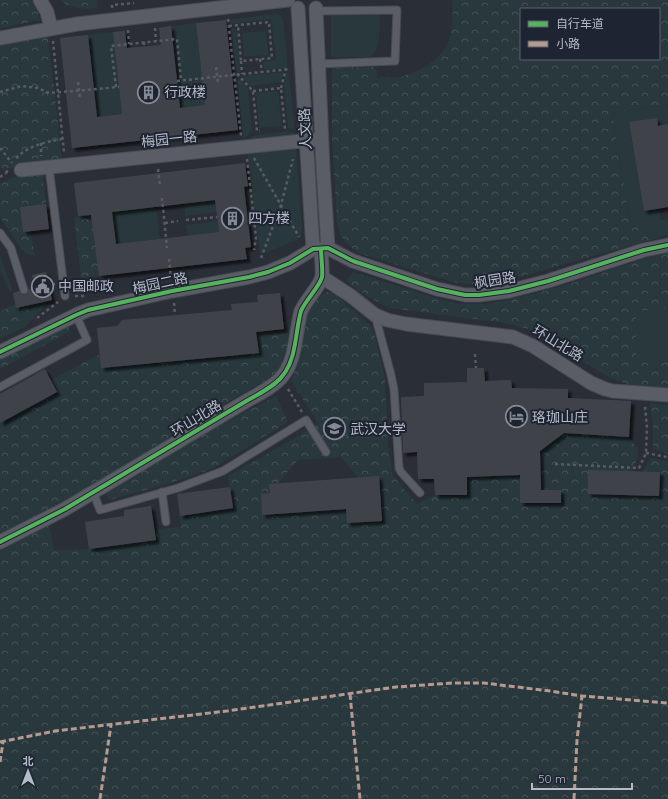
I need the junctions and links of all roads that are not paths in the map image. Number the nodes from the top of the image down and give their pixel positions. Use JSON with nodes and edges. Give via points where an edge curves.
{"nodes":[{"id":1,"x":40,"y":0,"type":"edge"},
{"id":2,"x":293,"y":3,"type":"edge"},
{"id":3,"x":318,"y":6,"type":"edge"},
{"id":4,"x":51,"y":28,"type":"junction"},
{"id":5,"x":0,"y":38,"type":"edge"},
{"id":6,"x":318,"y":64,"type":"junction"},
{"id":7,"x":321,"y":139,"type":"junction"},
{"id":8,"x":302,"y":141,"type":"junction"},
{"id":9,"x":16,"y":167,"type":"road end"},
{"id":10,"x":49,"y":167,"type":"junction"},
{"id":11,"x":0,"y":233,"type":"edge"},
{"id":12,"x":668,"y":244,"type":"edge"},
{"id":13,"x":316,"y":247,"type":"junction"},
{"id":14,"x":322,"y":277,"type":"junction"},
{"id":15,"x":24,"y":290,"type":"dead end"},
{"id":16,"x":66,"y":296,"type":"road end"},
{"id":17,"x":76,"y":315,"type":"junction"},
{"id":18,"x":375,"y":315,"type":"junction"},
{"id":19,"x":0,"y":352,"type":"edge"},
{"id":20,"x":0,"y":387,"type":"edge"},
{"id":21,"x":668,"y":395,"type":"edge"},
{"id":22,"x":326,"y":452,"type":"dead end"},
{"id":23,"x":93,"y":492,"type":"junction"},
{"id":24,"x":162,"y":492,"type":"junction"},
{"id":25,"x":420,"y":493,"type":"dead end"},
{"id":26,"x":166,"y":522,"type":"dead end"},
{"id":27,"x":0,"y":542,"type":"edge"}],
"edges":[{"from":1,"to":4,"type":"street","via":[[47,12]]},
{"from":2,"to":3,"type":"street","via":[[307,11]]},
{"from":2,"to":4,"type":"street"},
{"from":2,"to":8,"type":"street"},
{"from":3,"to":6,"type":"street","name":"人文路"},
{"from":3,"to":6,"type":"lane","via":[[397,10],[395,61]]},
{"from":4,"to":5,"type":"street"},
{"from":6,"to":7,"type":"street","name":"人文路"},
{"from":7,"to":8,"type":"street","name":"梅园一路"},
{"from":7,"to":13,"type":"street","name":"人文路"},
{"from":8,"to":10,"type":"street","name":"梅园一路"},
{"from":8,"to":13,"type":"street"},
{"from":9,"to":10,"type":"street","name":"梅园一路"},
{"from":10,"to":16,"type":"lane"},
{"from":11,"to":15,"type":"lane","via":[[11,248]]},
{"from":12,"to":13,"type":"street","name":"枫园路","via":[[509,291],[479,295],[437,289]]},
{"from":13,"to":14,"type":"street"},
{"from":13,"to":17,"type":"street","name":"梅园二路","via":[[290,263],[268,272],[172,291]]},
{"from":14,"to":18,"type":"street","name":"环山北路"},
{"from":14,"to":23,"type":"street","name":"环山北路","via":[[302,308],[293,359],[281,378],[269,389]]},
{"from":17,"to":19,"type":"street","name":"梅园二路"},
{"from":17,"to":20,"type":"lane","via":[[87,340]]},
{"from":18,"to":21,"type":"street","name":"环山北路","via":[[398,323],[513,337],[533,346],[605,389]]},
{"from":18,"to":25,"type":"lane","via":[[394,388],[399,468]]},
{"from":22,"to":24,"type":"lane","via":[[306,420],[223,471]]},
{"from":23,"to":24,"type":"lane","via":[[100,510]]},
{"from":23,"to":27,"type":"street","name":"环山北路"},
{"from":24,"to":26,"type":"lane"}]}
